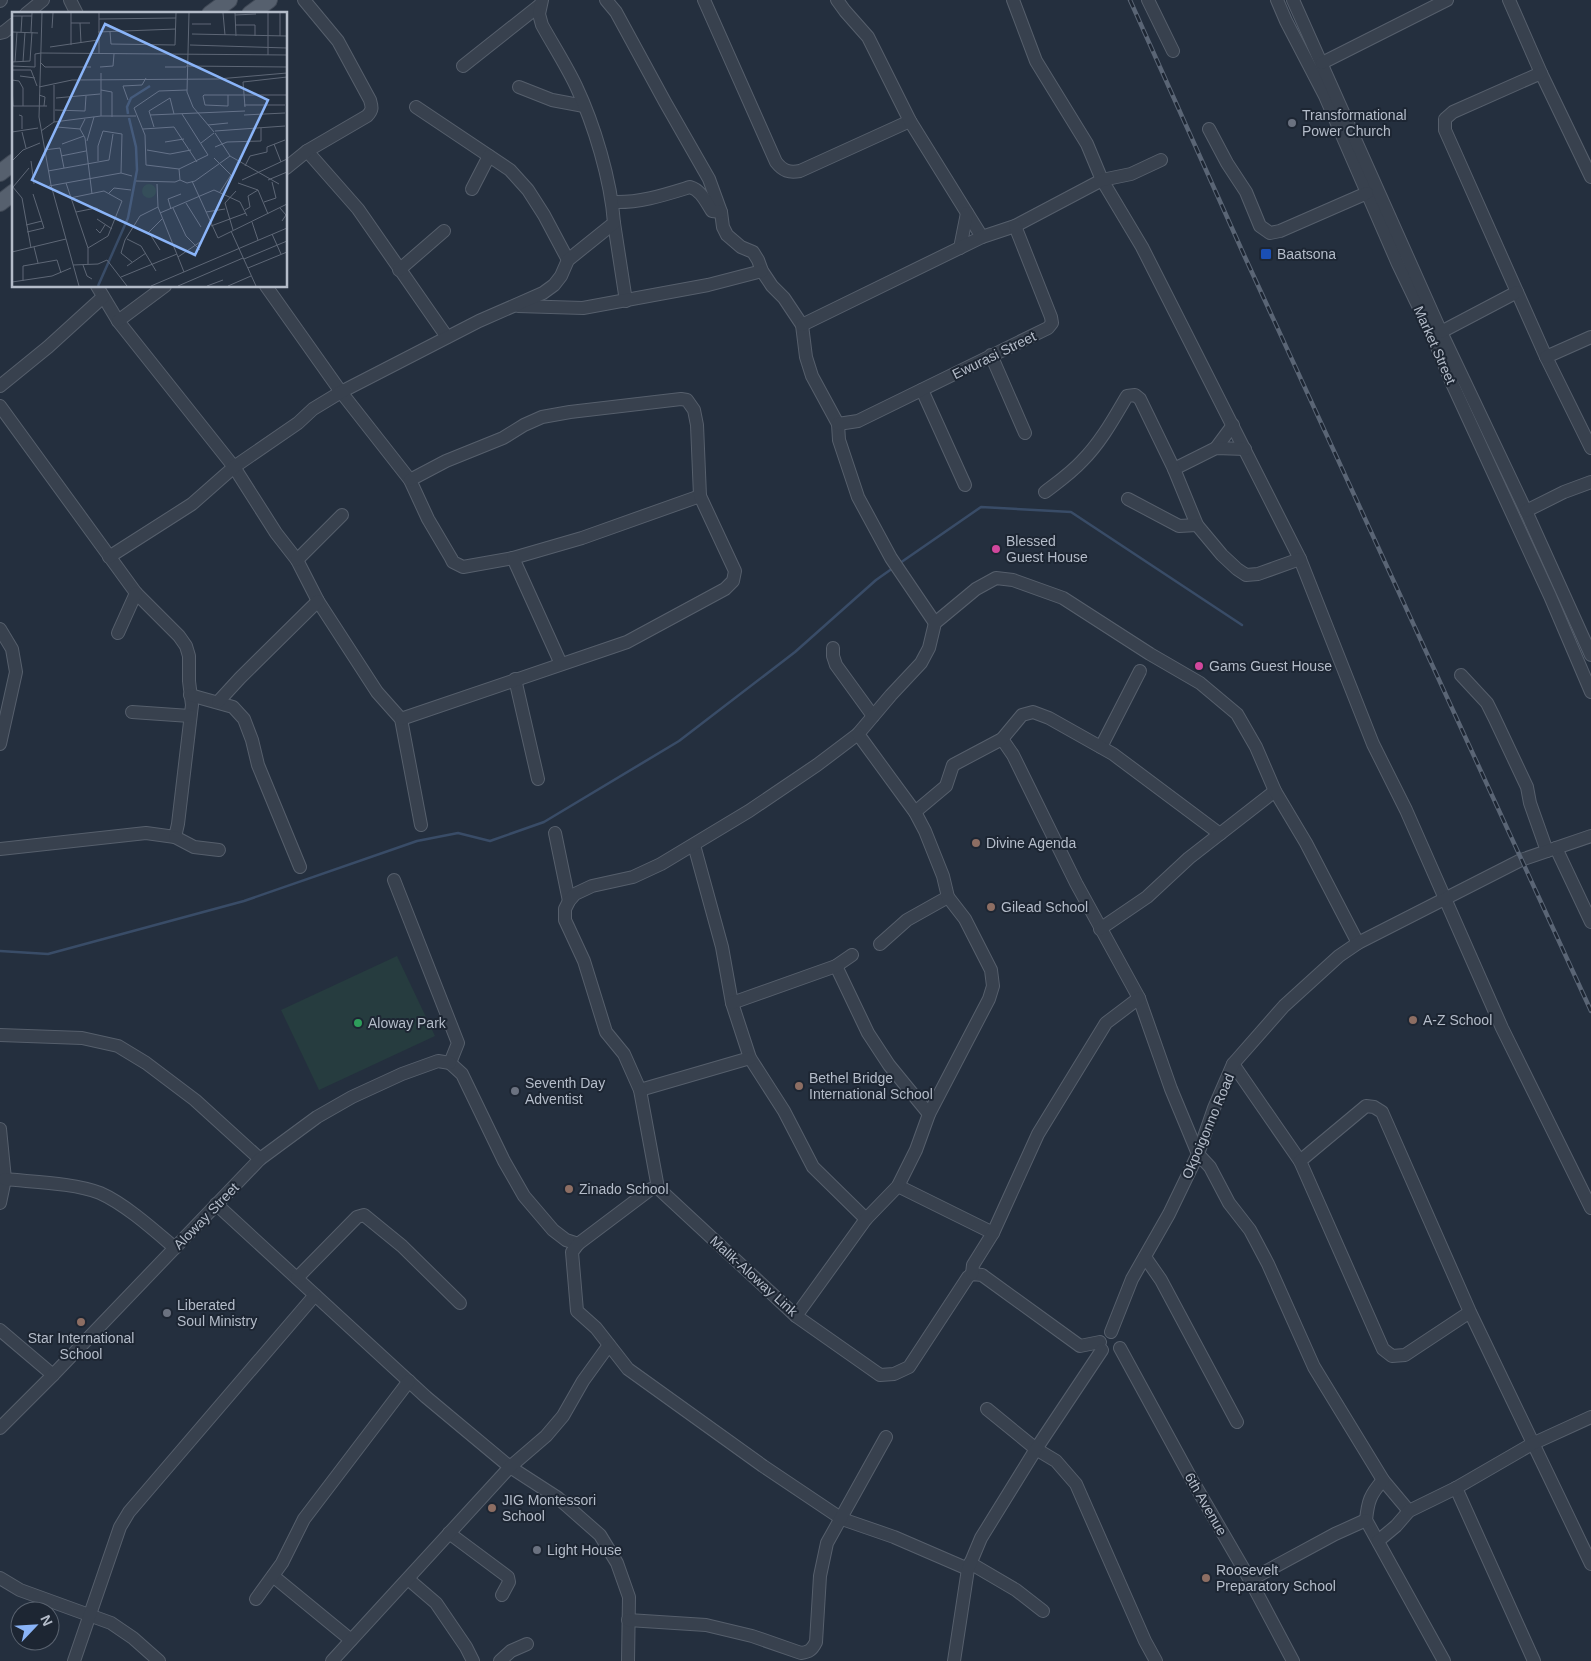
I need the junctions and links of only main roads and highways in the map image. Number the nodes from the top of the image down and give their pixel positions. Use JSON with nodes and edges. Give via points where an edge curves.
{"nodes":[{"id":1,"x":229,"y":0,"type":"edge"},
{"id":2,"x":269,"y":0,"type":"edge"},
{"id":3,"x":213,"y":12,"type":"edge"},
{"id":4,"x":253,"y":12,"type":"edge"},
{"id":5,"x":12,"y":194,"type":"edge"},
{"id":6,"x":0,"y":203,"type":"edge"}],
"edges":[{"from":1,"to":3,"type":"main road"},
{"from":2,"to":4,"type":"main road"},
{"from":5,"to":6,"type":"main road"}]}
